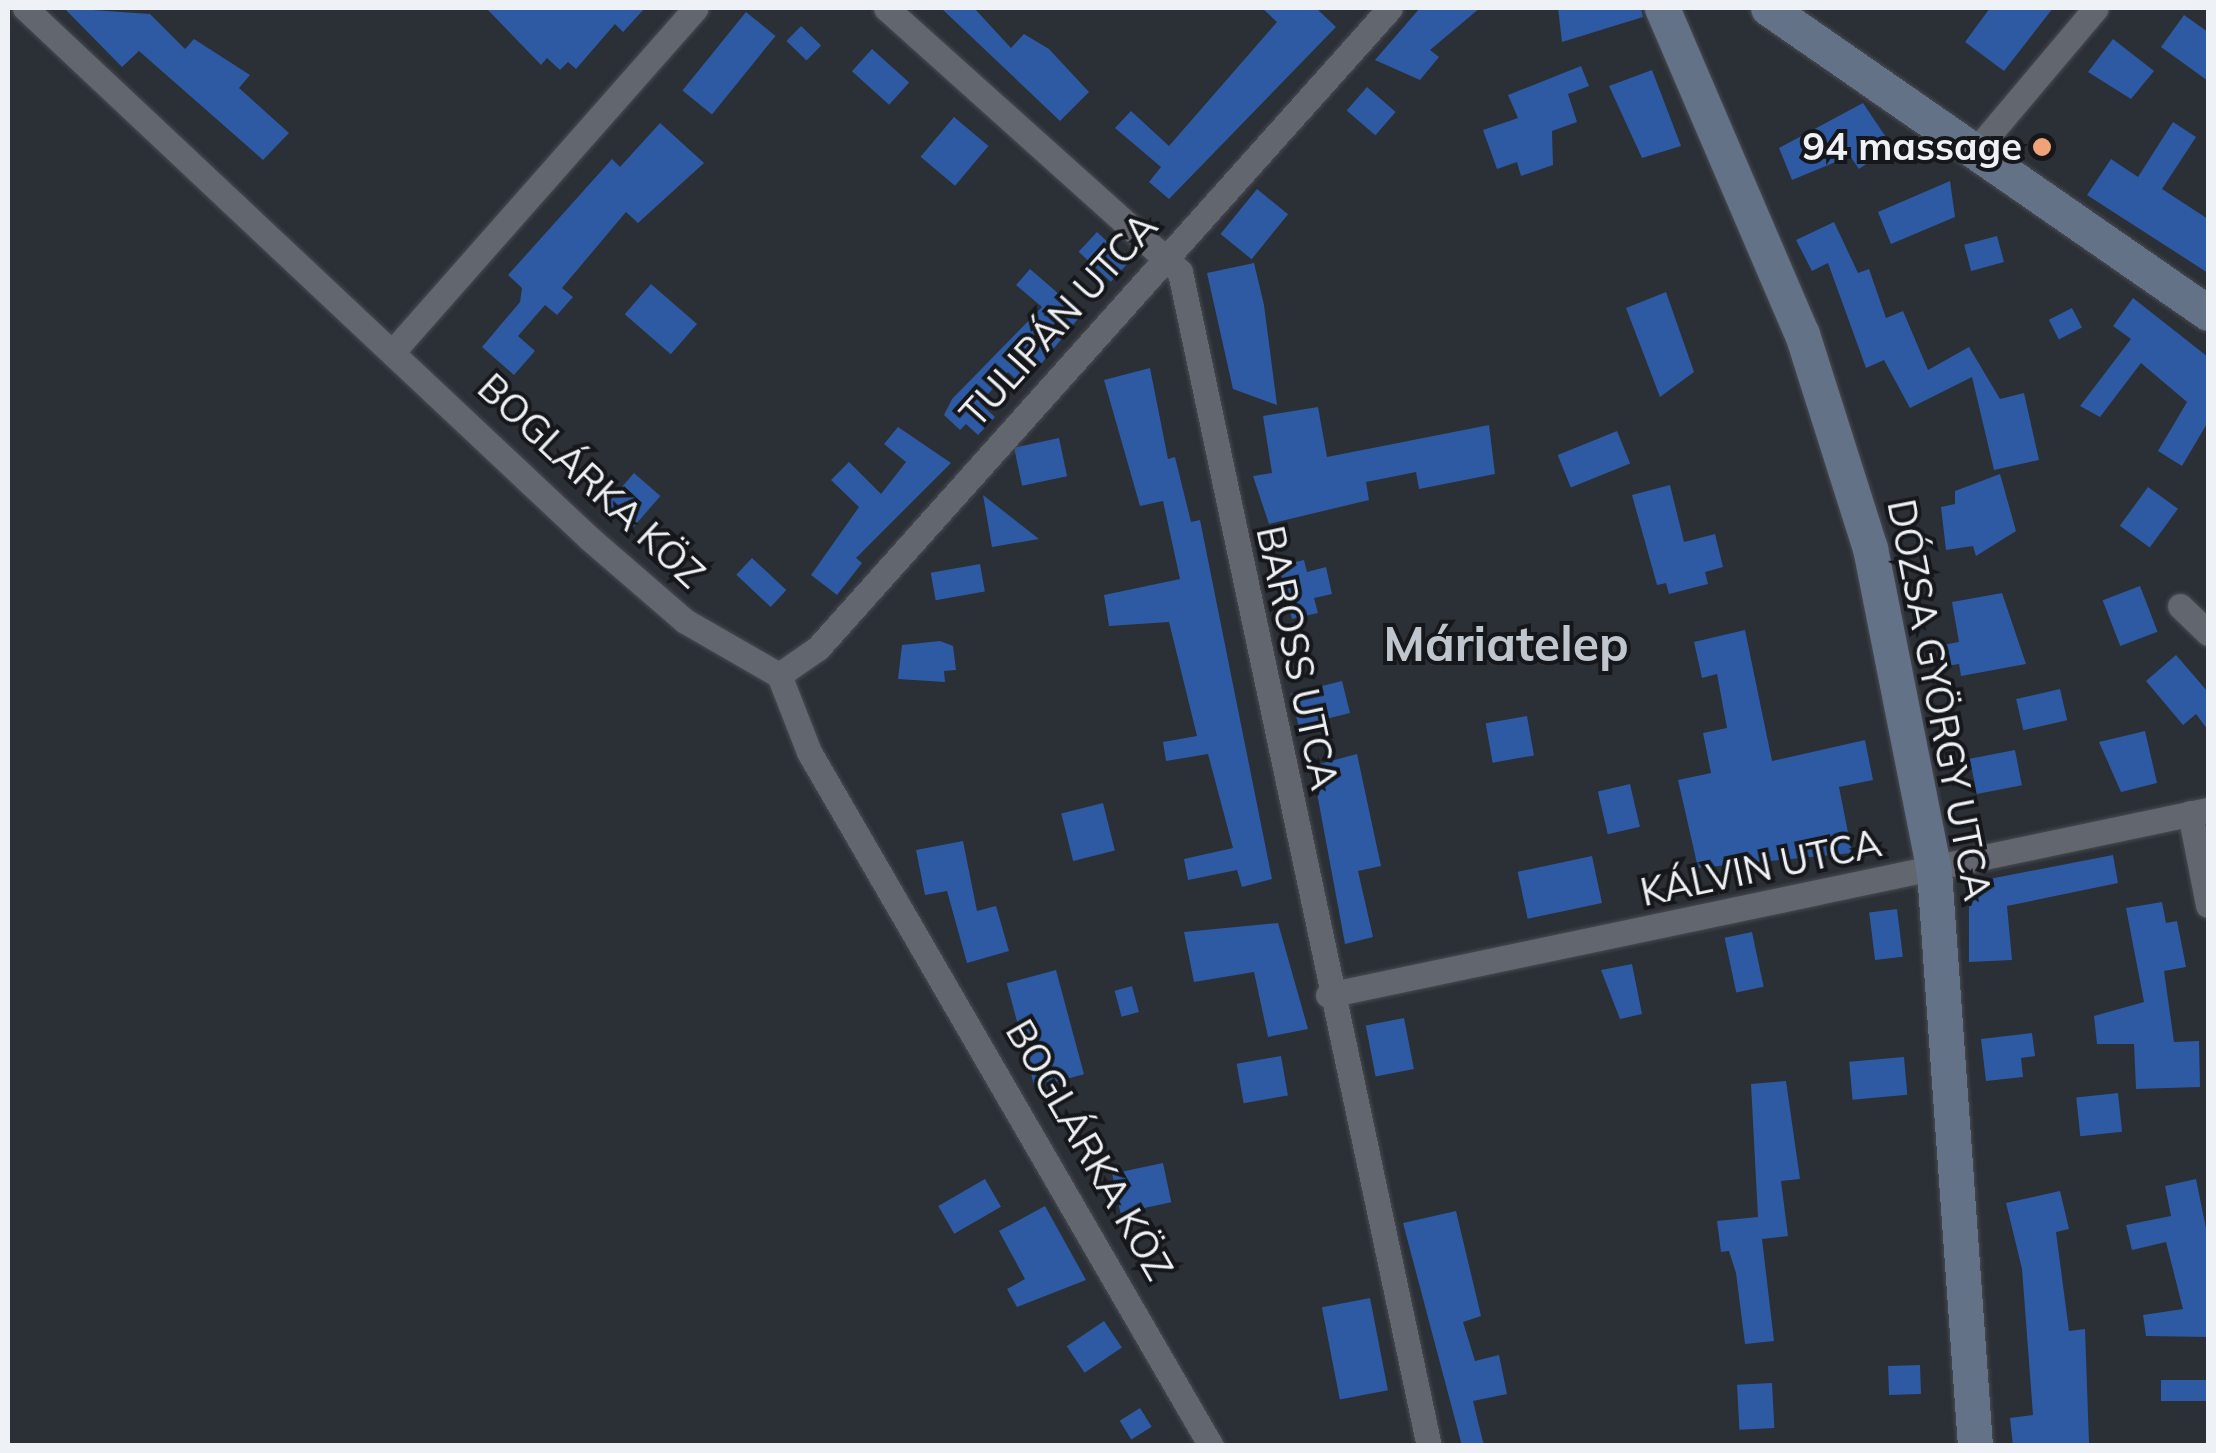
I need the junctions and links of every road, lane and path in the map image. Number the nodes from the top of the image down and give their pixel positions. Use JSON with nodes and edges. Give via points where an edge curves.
{"nodes":[{"id":1,"x":25,"y":8,"type":"edge"},
{"id":2,"x":696,"y":8,"type":"edge"},
{"id":3,"x":886,"y":8,"type":"edge"},
{"id":4,"x":1390,"y":8,"type":"edge"},
{"id":5,"x":1662,"y":8,"type":"edge"},
{"id":6,"x":1768,"y":8,"type":"edge"},
{"id":7,"x":2096,"y":8,"type":"edge"},
{"id":8,"x":1972,"y":155,"type":"junction"},
{"id":9,"x":1161,"y":261,"type":"junction"},
{"id":10,"x":2208,"y":313,"type":"edge"},
{"id":11,"x":396,"y":348,"type":"junction"},
{"id":12,"x":2180,"y":606,"type":"dead end"},
{"id":13,"x":2208,"y":633,"type":"edge"},
{"id":14,"x":779,"y":675,"type":"junction"},
{"id":15,"x":2199,"y":812,"type":"edge"},
{"id":16,"x":1934,"y":871,"type":"junction"},
{"id":17,"x":2208,"y":905,"type":"edge"},
{"id":18,"x":1328,"y":996,"type":"junction"},
{"id":19,"x":1211,"y":1446,"type":"edge"},
{"id":20,"x":1429,"y":1446,"type":"edge"},
{"id":21,"x":1975,"y":1446,"type":"edge"}],
"edges":[{"from":1,"to":11,"type":"street","name":"BOGLÁRKA KÖZ"},
{"from":2,"to":11,"type":"street"},
{"from":3,"to":9,"type":"street","name":"BAROSS UTCA"},
{"from":4,"to":9,"type":"street","name":"TULIPÁN UTCA"},
{"from":5,"to":16,"type":"main road","name":"DÓZSA GYÖRGY UTCA","via":[[1843,442]]},
{"from":6,"to":8,"type":"main road"},
{"from":7,"to":8,"type":"street"},
{"from":8,"to":10,"type":"main road"},
{"from":9,"to":14,"type":"street","name":"TULIPÁN UTCA","via":[[818,648]]},
{"from":9,"to":18,"type":"street","name":"BAROSS UTCA","via":[[1180,272]]},
{"from":11,"to":14,"type":"street","name":"BOGLÁRKA KÖZ","via":[[671,609]]},
{"from":12,"to":13,"type":"street"},
{"from":14,"to":19,"type":"street","name":"BOGLÁRKA KÖZ","via":[[809,752]]},
{"from":15,"to":16,"type":"street","name":"KÁLVIN UTCA"},
{"from":15,"to":17,"type":"street"},
{"from":16,"to":18,"type":"street","name":"KÁLVIN UTCA"},
{"from":16,"to":21,"type":"main road","name":"DÓZSA GYÖRGY UTCA"},
{"from":18,"to":20,"type":"street","name":"BAROSS UTCA"}]}
